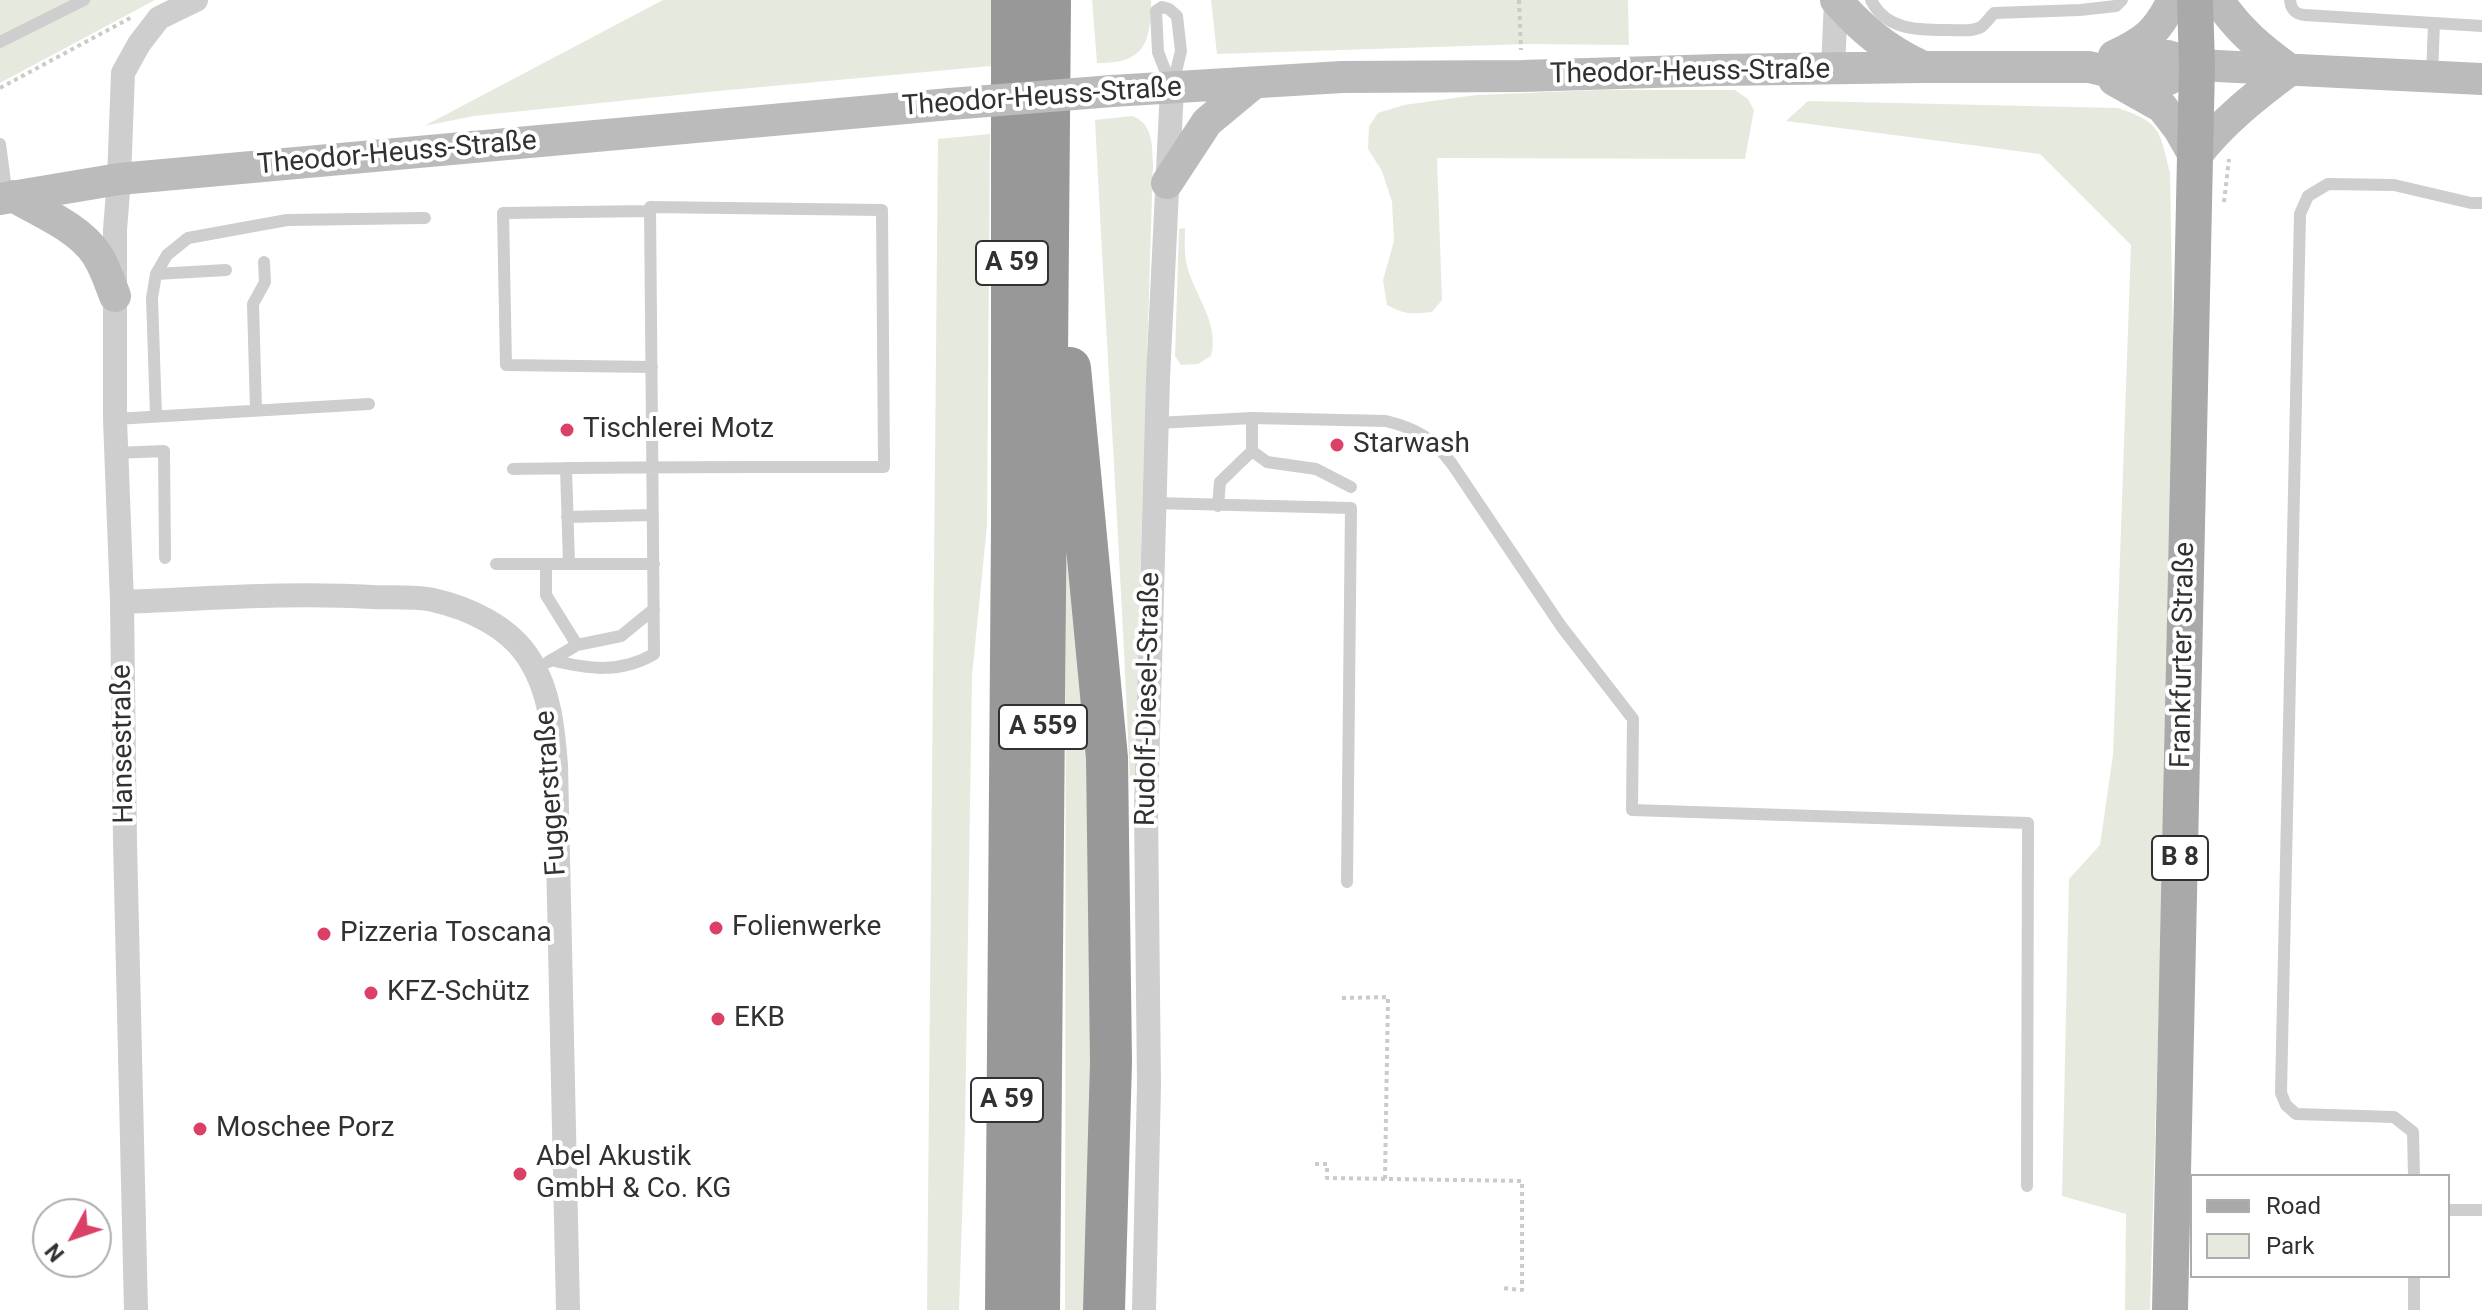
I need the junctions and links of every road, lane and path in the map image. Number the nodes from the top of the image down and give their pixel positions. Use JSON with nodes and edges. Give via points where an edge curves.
{"nodes":[{"id":1,"x":84,"y":0,"type":"edge"},
{"id":2,"x":196,"y":0,"type":"edge"},
{"id":3,"x":1012,"y":0,"type":"edge"},
{"id":4,"x":1050,"y":0,"type":"edge"},
{"id":5,"x":1519,"y":0,"type":"edge"},
{"id":6,"x":1836,"y":0,"type":"edge"},
{"id":7,"x":1871,"y":0,"type":"edge"},
{"id":8,"x":2122,"y":0,"type":"edge"},
{"id":9,"x":2173,"y":0,"type":"edge"},
{"id":10,"x":2195,"y":0,"type":"edge"},
{"id":11,"x":2218,"y":0,"type":"edge"},
{"id":12,"x":2290,"y":0,"type":"edge"},
{"id":13,"x":159,"y":18,"type":"junction"},
{"id":14,"x":2434,"y":23,"type":"junction"},
{"id":15,"x":2482,"y":26,"type":"edge"},
{"id":16,"x":0,"y":42,"type":"edge"},
{"id":17,"x":2104,"y":61,"type":"junction"},
{"id":18,"x":2197,"y":65,"type":"junction"},
{"id":19,"x":1923,"y":67,"type":"junction"},
{"id":20,"x":1833,"y":69,"type":"junction"},
{"id":21,"x":2290,"y":70,"type":"junction"},
{"id":22,"x":1522,"y":76,"type":"junction"},
{"id":23,"x":2432,"y":76,"type":"junction"},
{"id":24,"x":2482,"y":79,"type":"edge"},
{"id":25,"x":1254,"y":83,"type":"junction"},
{"id":26,"x":0,"y":88,"type":"edge"},
{"id":27,"x":1172,"y":88,"type":"junction"},
{"id":28,"x":0,"y":144,"type":"edge"},
{"id":29,"x":1048,"y":144,"type":"junction"},
{"id":30,"x":2195,"y":157,"type":"junction"},
{"id":31,"x":119,"y":179,"type":"junction"},
{"id":32,"x":1167,"y":183,"type":"junction"},
{"id":33,"x":7,"y":197,"type":"edge"},
{"id":34,"x":2482,"y":203,"type":"edge"},
{"id":35,"x":650,"y":211,"type":"junction"},
{"id":36,"x":425,"y":218,"type":"dead end"},
{"id":37,"x":264,"y":262,"type":"dead end"},
{"id":38,"x":226,"y":270,"type":"dead end"},
{"id":39,"x":156,"y":274,"type":"junction"},
{"id":40,"x":115,"y":296,"type":"junction"},
{"id":41,"x":652,"y":367,"type":"junction"},
{"id":42,"x":369,"y":404,"type":"dead end"},
{"id":43,"x":256,"y":410,"type":"junction"},
{"id":44,"x":156,"y":416,"type":"junction"},
{"id":45,"x":1252,"y":418,"type":"junction"},
{"id":46,"x":115,"y":419,"type":"junction"},
{"id":47,"x":1157,"y":423,"type":"junction"},
{"id":48,"x":1252,"y":451,"type":"junction"},
{"id":49,"x":116,"y":453,"type":"junction"},
{"id":50,"x":653,"y":467,"type":"junction"},
{"id":51,"x":566,"y":468,"type":"junction"},
{"id":52,"x":513,"y":469,"type":"dead end"},
{"id":53,"x":1351,"y":487,"type":"dead end"},
{"id":54,"x":1154,"y":503,"type":"junction"},
{"id":55,"x":1218,"y":506,"type":"junction"},
{"id":56,"x":653,"y":515,"type":"junction"},
{"id":57,"x":567,"y":517,"type":"junction"},
{"id":58,"x":165,"y":558,"type":"dead end"},
{"id":59,"x":496,"y":564,"type":"dead end"},
{"id":60,"x":546,"y":564,"type":"junction"},
{"id":61,"x":569,"y":564,"type":"junction"},
{"id":62,"x":654,"y":564,"type":"junction"},
{"id":63,"x":122,"y":602,"type":"junction"},
{"id":64,"x":654,"y":609,"type":"junction"},
{"id":65,"x":577,"y":645,"type":"junction"},
{"id":66,"x":542,"y":664,"type":"junction"},
{"id":67,"x":1347,"y":882,"type":"dead end"},
{"id":68,"x":1342,"y":998,"type":"dead end"},
{"id":69,"x":1315,"y":1164,"type":"dead end"},
{"id":70,"x":2414,"y":1174,"type":"edge"},
{"id":71,"x":1385,"y":1179,"type":"junction"},
{"id":72,"x":2027,"y":1186,"type":"dead end"},
{"id":73,"x":2450,"y":1210,"type":"edge"},
{"id":74,"x":2482,"y":1210,"type":"edge"},
{"id":75,"x":2414,"y":1278,"type":"edge"},
{"id":76,"x":1502,"y":1288,"type":"dead end"},
{"id":77,"x":136,"y":1310,"type":"edge"},
{"id":78,"x":568,"y":1310,"type":"edge"},
{"id":79,"x":1006,"y":1310,"type":"edge"},
{"id":80,"x":1039,"y":1310,"type":"edge"},
{"id":81,"x":1104,"y":1310,"type":"edge"},
{"id":82,"x":1144,"y":1310,"type":"edge"},
{"id":83,"x":2170,"y":1310,"type":"edge"},
{"id":84,"x":2414,"y":1310,"type":"edge"}],
"edges":[{"from":1,"to":16,"type":"lane"},
{"from":2,"to":13,"type":"street"},
{"from":3,"to":79,"type":"highway","number":"A 59"},
{"from":4,"to":29,"type":"highway","number":"A 59"},
{"from":5,"to":22,"type":"path"},
{"from":6,"to":19,"type":"main road","via":[[1865,32]]},
{"from":6,"to":20,"type":"street"},
{"from":7,"to":8,"type":"lane","via":[[1887,21],[1900,27],[1972,30],[1994,13],[2080,10],[2116,6]]},
{"from":9,"to":17,"type":"main road","via":[[2161,24],[2144,40]]},
{"from":10,"to":18,"type":"main road","name":"Frankfurter Straße","number":"B 8"},
{"from":11,"to":21,"type":"main road","via":[[2255,45]]},
{"from":12,"to":14,"type":"lane","via":[[2297,14]]},
{"from":13,"to":26,"type":"path","via":[[133,16]]},
{"from":13,"to":31,"type":"street","name":"Hansestraße","via":[[123,73]]},
{"from":14,"to":15,"type":"lane"},
{"from":14,"to":23,"type":"lane"},
{"from":17,"to":18,"type":"main road","name":"Theodor-Heuss-Straße","via":[[2128,76],[2167,80]]},
{"from":17,"to":19,"type":"main road","name":"Theodor-Heuss-Straße"},
{"from":17,"to":30,"type":"main road","via":[[2162,107]]},
{"from":18,"to":21,"type":"main road"},
{"from":18,"to":30,"type":"main road","name":"Frankfurter Straße","number":"B 8"},
{"from":19,"to":20,"type":"main road","name":"Theodor-Heuss-Straße"},
{"from":20,"to":22,"type":"main road","name":"Theodor-Heuss-Straße"},
{"from":21,"to":23,"type":"main road"},
{"from":21,"to":30,"type":"main road","via":[[2231,116]]},
{"from":22,"to":25,"type":"main road","name":"Theodor-Heuss-Straße"},
{"from":23,"to":24,"type":"main road"},
{"from":25,"to":27,"type":"main road","name":"Theodor-Heuss-Straße"},
{"from":25,"to":32,"type":"main road","via":[[1207,122]]},
{"from":27,"to":27,"type":"lane","via":[[1181,51],[1177,16],[1162,7],[1156,11],[1158,52]]},
{"from":27,"to":31,"type":"main road","name":"Theodor-Heuss-Straße","bridge":true},
{"from":27,"to":32,"type":"street","name":"Rudolf-Diesel-Straße"},
{"from":28,"to":33,"type":"lane"},
{"from":29,"to":80,"type":"highway","number":"A 559"},
{"from":29,"to":81,"type":"highway","number":"A 59","via":[[1107,758],[1111,1062]]},
{"from":30,"to":83,"type":"main road","name":"Frankfurter Straße","number":"B 8"},
{"from":31,"to":33,"type":"main road","name":"Theodor-Heuss-Straße"},
{"from":31,"to":40,"type":"street","name":"Hansestraße"},
{"from":32,"to":47,"type":"street","name":"Rudolf-Diesel-Straße"},
{"from":33,"to":40,"type":"main road","via":[[89,245]]},
{"from":34,"to":70,"type":"lane","via":[[2394,185],[2328,184],[2308,196],[2300,214],[2281,1093],[2296,1114],[2394,1117],[2413,1132]]},
{"from":35,"to":41,"type":"lane"},
{"from":35,"to":41,"type":"lane","via":[[503,213],[506,365]]},
{"from":35,"to":50,"type":"lane","via":[[882,210],[883,225],[884,467]]},
{"from":36,"to":39,"type":"lane","via":[[287,220],[188,238],[167,255]]},
{"from":37,"to":43,"type":"lane","via":[[265,282],[253,304]]},
{"from":38,"to":39,"type":"lane"},
{"from":39,"to":44,"type":"lane"},
{"from":40,"to":46,"type":"street","name":"Hansestraße"},
{"from":41,"to":50,"type":"lane"},
{"from":42,"to":43,"type":"lane"},
{"from":43,"to":44,"type":"lane"},
{"from":44,"to":46,"type":"lane"},
{"from":45,"to":47,"type":"lane"},
{"from":45,"to":48,"type":"lane"},
{"from":45,"to":72,"type":"lane","via":[[1386,421],[1407,426],[1439,447],[1561,626],[1633,719],[1632,810],[2028,823]]},
{"from":46,"to":49,"type":"street","name":"Hansestraße"},
{"from":47,"to":54,"type":"street","name":"Rudolf-Diesel-Straße"},
{"from":48,"to":53,"type":"lane","via":[[1267,462],[1316,469]]},
{"from":48,"to":55,"type":"lane","via":[[1220,482]]},
{"from":49,"to":58,"type":"lane","via":[[164,451]]},
{"from":49,"to":63,"type":"street","name":"Hansestraße"},
{"from":50,"to":51,"type":"lane"},
{"from":50,"to":56,"type":"lane"},
{"from":51,"to":52,"type":"lane"},
{"from":51,"to":57,"type":"lane"},
{"from":54,"to":55,"type":"lane"},
{"from":54,"to":82,"type":"street","name":"Rudolf-Diesel-Straße","via":[[1146,808],[1149,1085]]},
{"from":55,"to":67,"type":"lane","via":[[1351,508]]},
{"from":56,"to":57,"type":"lane"},
{"from":56,"to":62,"type":"lane"},
{"from":57,"to":61,"type":"lane"},
{"from":59,"to":60,"type":"lane"},
{"from":60,"to":61,"type":"lane"},
{"from":60,"to":65,"type":"lane","via":[[546,595]]},
{"from":61,"to":62,"type":"lane"},
{"from":62,"to":64,"type":"lane"},
{"from":63,"to":66,"type":"street","name":"Fuggerstraße","via":[[330,594],[433,600],[496,625]]},
{"from":63,"to":77,"type":"street","name":"Hansestraße"},
{"from":64,"to":65,"type":"lane","via":[[621,636]]},
{"from":64,"to":66,"type":"lane","via":[[654,654],[638,663],[589,669]]},
{"from":65,"to":66,"type":"lane"},
{"from":66,"to":78,"type":"street","name":"Fuggerstraße","via":[[556,765]]},
{"from":68,"to":71,"type":"path","via":[[1388,997]]},
{"from":69,"to":71,"type":"path","via":[[1327,1164],[1327,1178]]},
{"from":71,"to":76,"type":"path","via":[[1522,1181],[1522,1290]]},
{"from":73,"to":74,"type":"lane"},
{"from":75,"to":84,"type":"lane"}]}
